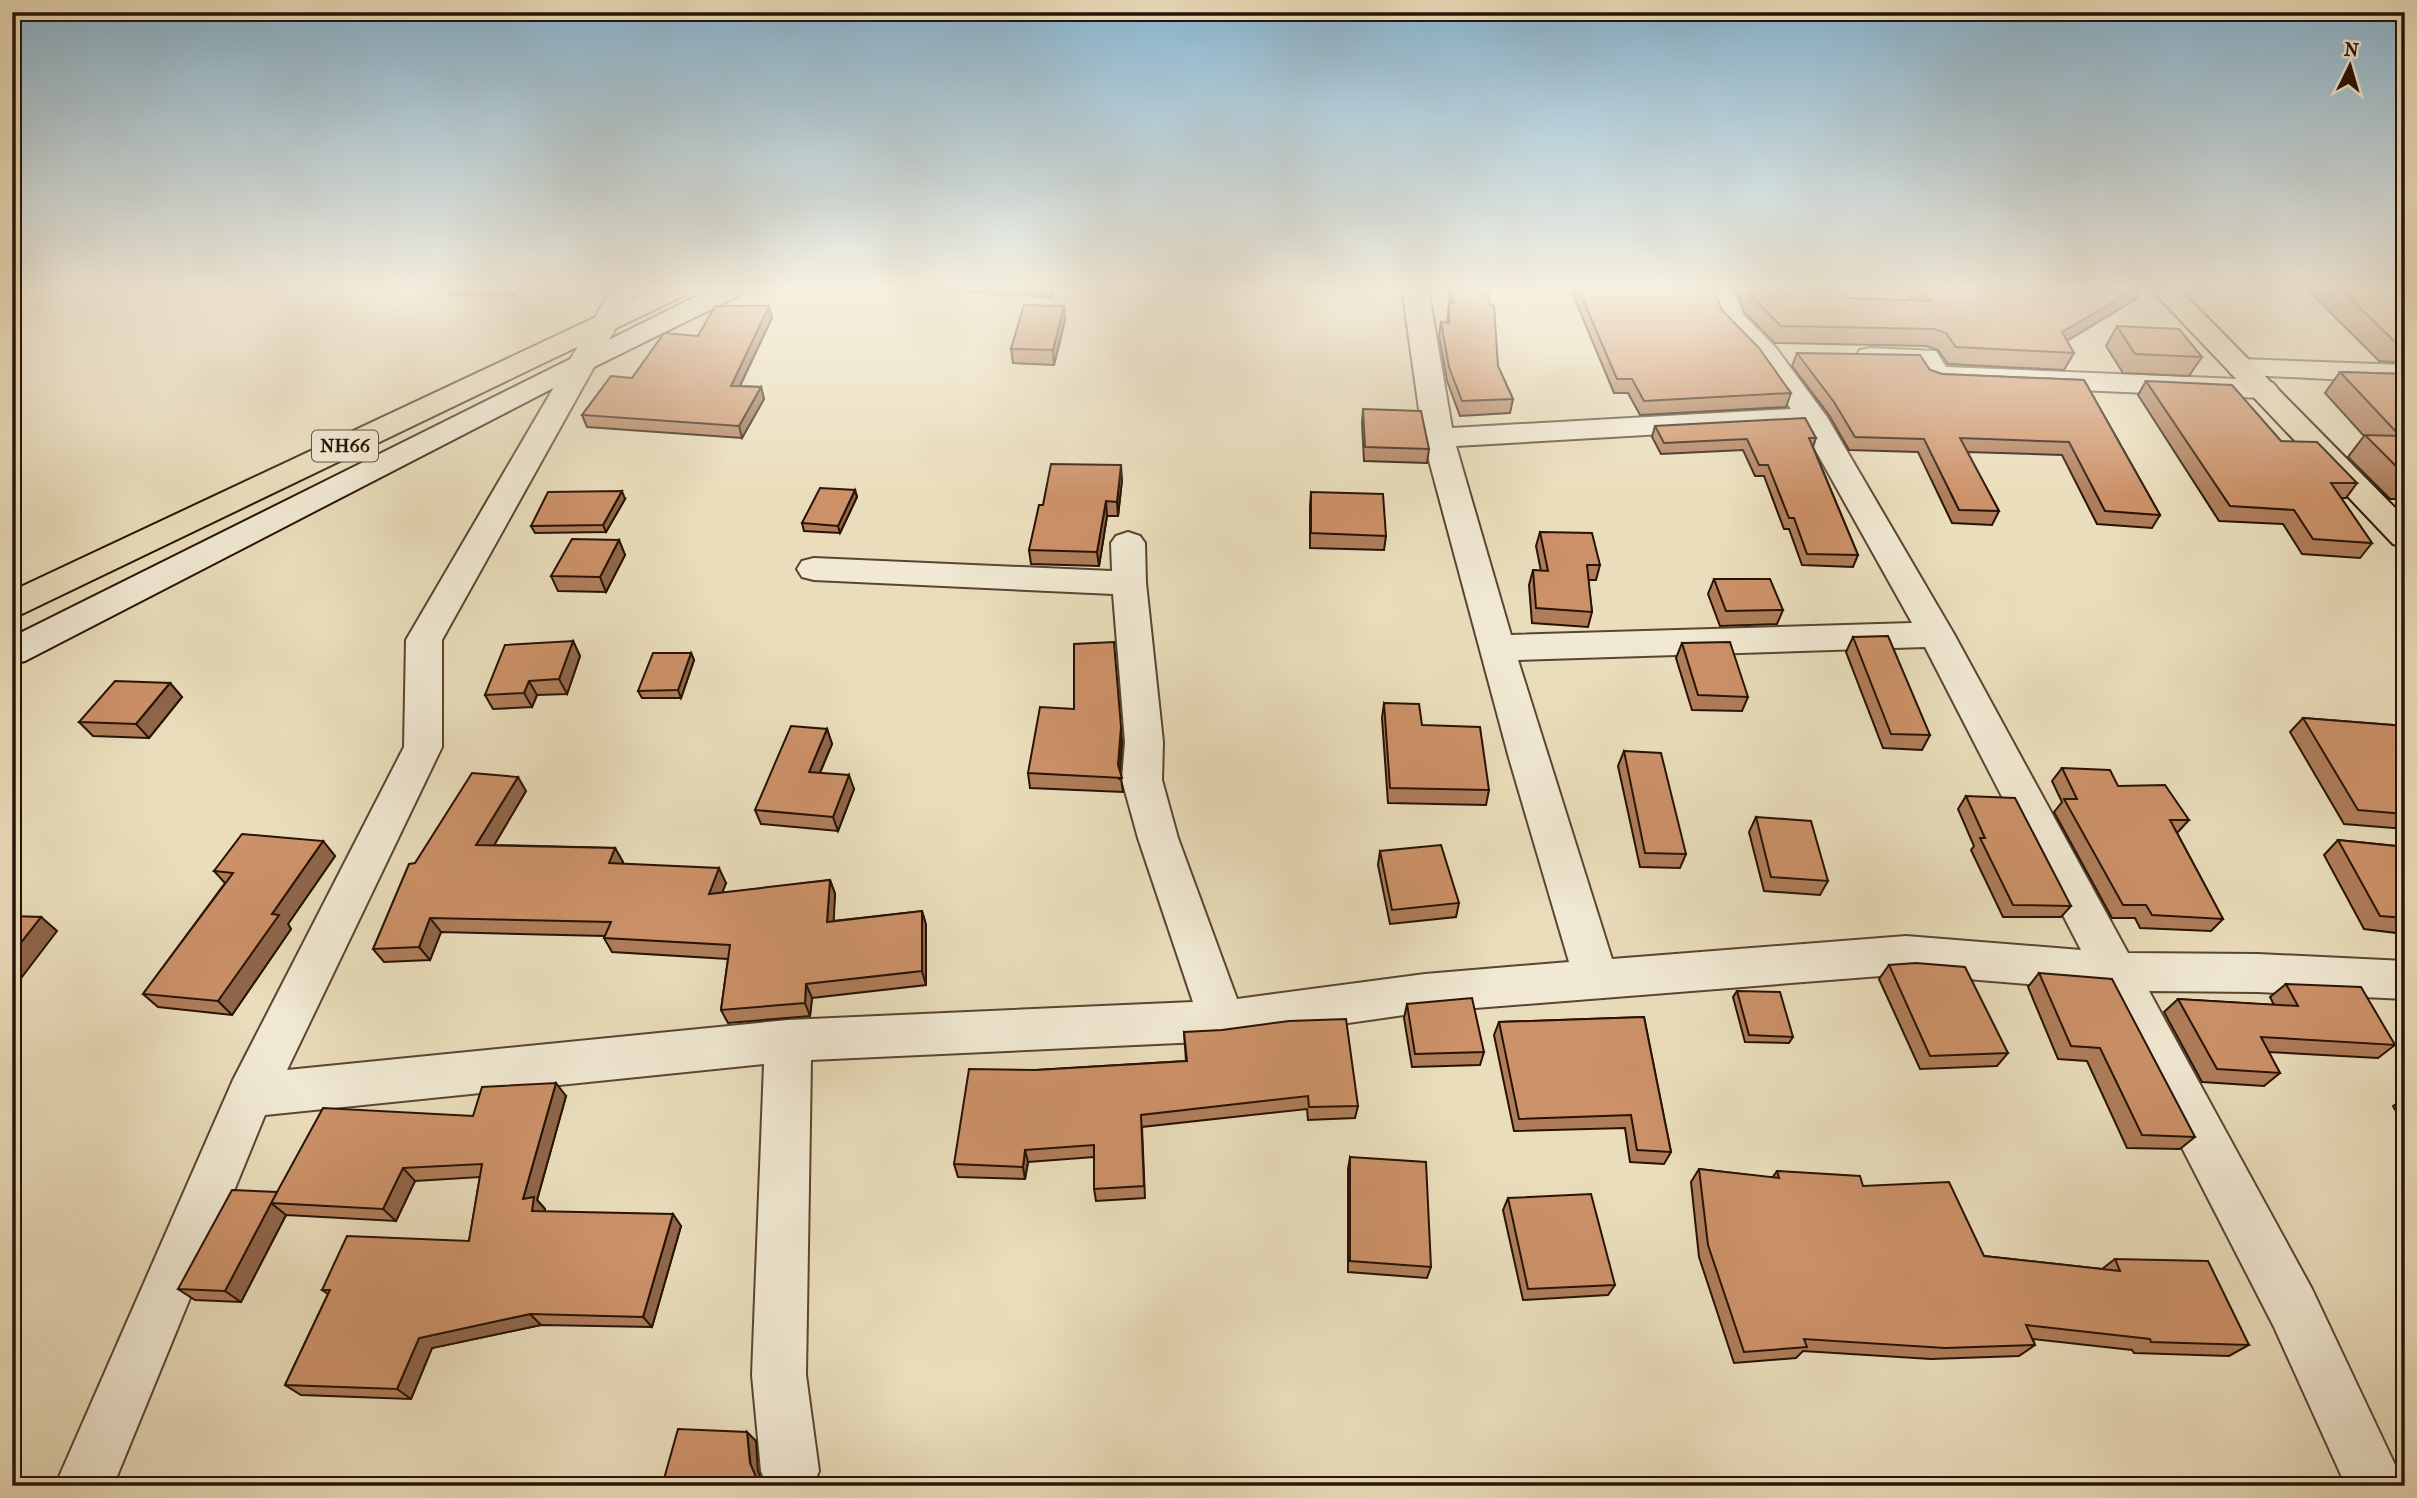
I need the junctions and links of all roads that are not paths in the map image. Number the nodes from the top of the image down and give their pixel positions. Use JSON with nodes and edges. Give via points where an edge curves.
{"nodes":[{"id":1,"x":530,"y":358,"type":"edge"},
{"id":2,"x":588,"y":358,"type":"edge"},
{"id":3,"x":1426,"y":358,"type":"edge"},
{"id":4,"x":1769,"y":358,"type":"edge"},
{"id":5,"x":1926,"y":358,"type":"edge"},
{"id":6,"x":2231,"y":358,"type":"edge"},
{"id":7,"x":584,"y":360,"type":"junction"},
{"id":8,"x":2241,"y":368,"type":"junction"},
{"id":9,"x":2405,"y":374,"type":"edge"},
{"id":10,"x":2263,"y":390,"type":"junction"},
{"id":11,"x":1812,"y":417,"type":"junction"},
{"id":12,"x":1438,"y":438,"type":"junction"},
{"id":13,"x":2405,"y":537,"type":"edge"},
{"id":14,"x":1128,"y":543,"type":"dead end"},
{"id":15,"x":814,"y":569,"type":"dead end"},
{"id":16,"x":1129,"y":583,"type":"junction"},
{"id":17,"x":12,"y":605,"type":"edge"},
{"id":18,"x":1936,"y":634,"type":"junction"},
{"id":19,"x":1497,"y":648,"type":"junction"},
{"id":20,"x":12,"y":652,"type":"edge"},
{"id":21,"x":2114,"y":972,"type":"junction"},
{"id":22,"x":1597,"y":980,"type":"junction"},
{"id":23,"x":2405,"y":980,"type":"edge"},
{"id":24,"x":1222,"y":1021,"type":"junction"},
{"id":25,"x":788,"y":1041,"type":"junction"},
{"id":26,"x":250,"y":1095,"type":"junction"},
{"id":27,"x":790,"y":1471,"type":"dead end"},
{"id":28,"x":84,"y":1486,"type":"edge"},
{"id":29,"x":2376,"y":1486,"type":"edge"}],
"edges":[{"from":1,"to":17,"type":"main road","number":"NH66"},
{"from":2,"to":7,"type":"street"},
{"from":3,"to":12,"type":"street"},
{"from":4,"to":11,"type":"street"},
{"from":5,"to":10,"type":"street","via":[[1936,376]]},
{"from":6,"to":8,"type":"main road"},
{"from":7,"to":20,"type":"street"},
{"from":7,"to":26,"type":"street","via":[[424,639],[423,747]]},
{"from":8,"to":9,"type":"street"},
{"from":8,"to":10,"type":"main road"},
{"from":10,"to":13,"type":"main road"},
{"from":11,"to":12,"type":"street"},
{"from":11,"to":18,"type":"street"},
{"from":12,"to":19,"type":"street"},
{"from":14,"to":16,"type":"street"},
{"from":15,"to":16,"type":"street"},
{"from":16,"to":24,"type":"street","via":[[1144,742],[1142,780]]},
{"from":18,"to":19,"type":"street"},
{"from":18,"to":21,"type":"street"},
{"from":19,"to":22,"type":"street"},
{"from":21,"to":22,"type":"street","via":[[1906,955]]},
{"from":21,"to":23,"type":"street"},
{"from":21,"to":29,"type":"street","via":[[2294,1308]]},
{"from":22,"to":24,"type":"street","via":[[1425,993]]},
{"from":24,"to":25,"type":"street"},
{"from":25,"to":26,"type":"street"},
{"from":25,"to":27,"type":"street","via":[[779,1375]]},
{"from":26,"to":28,"type":"street"}]}
